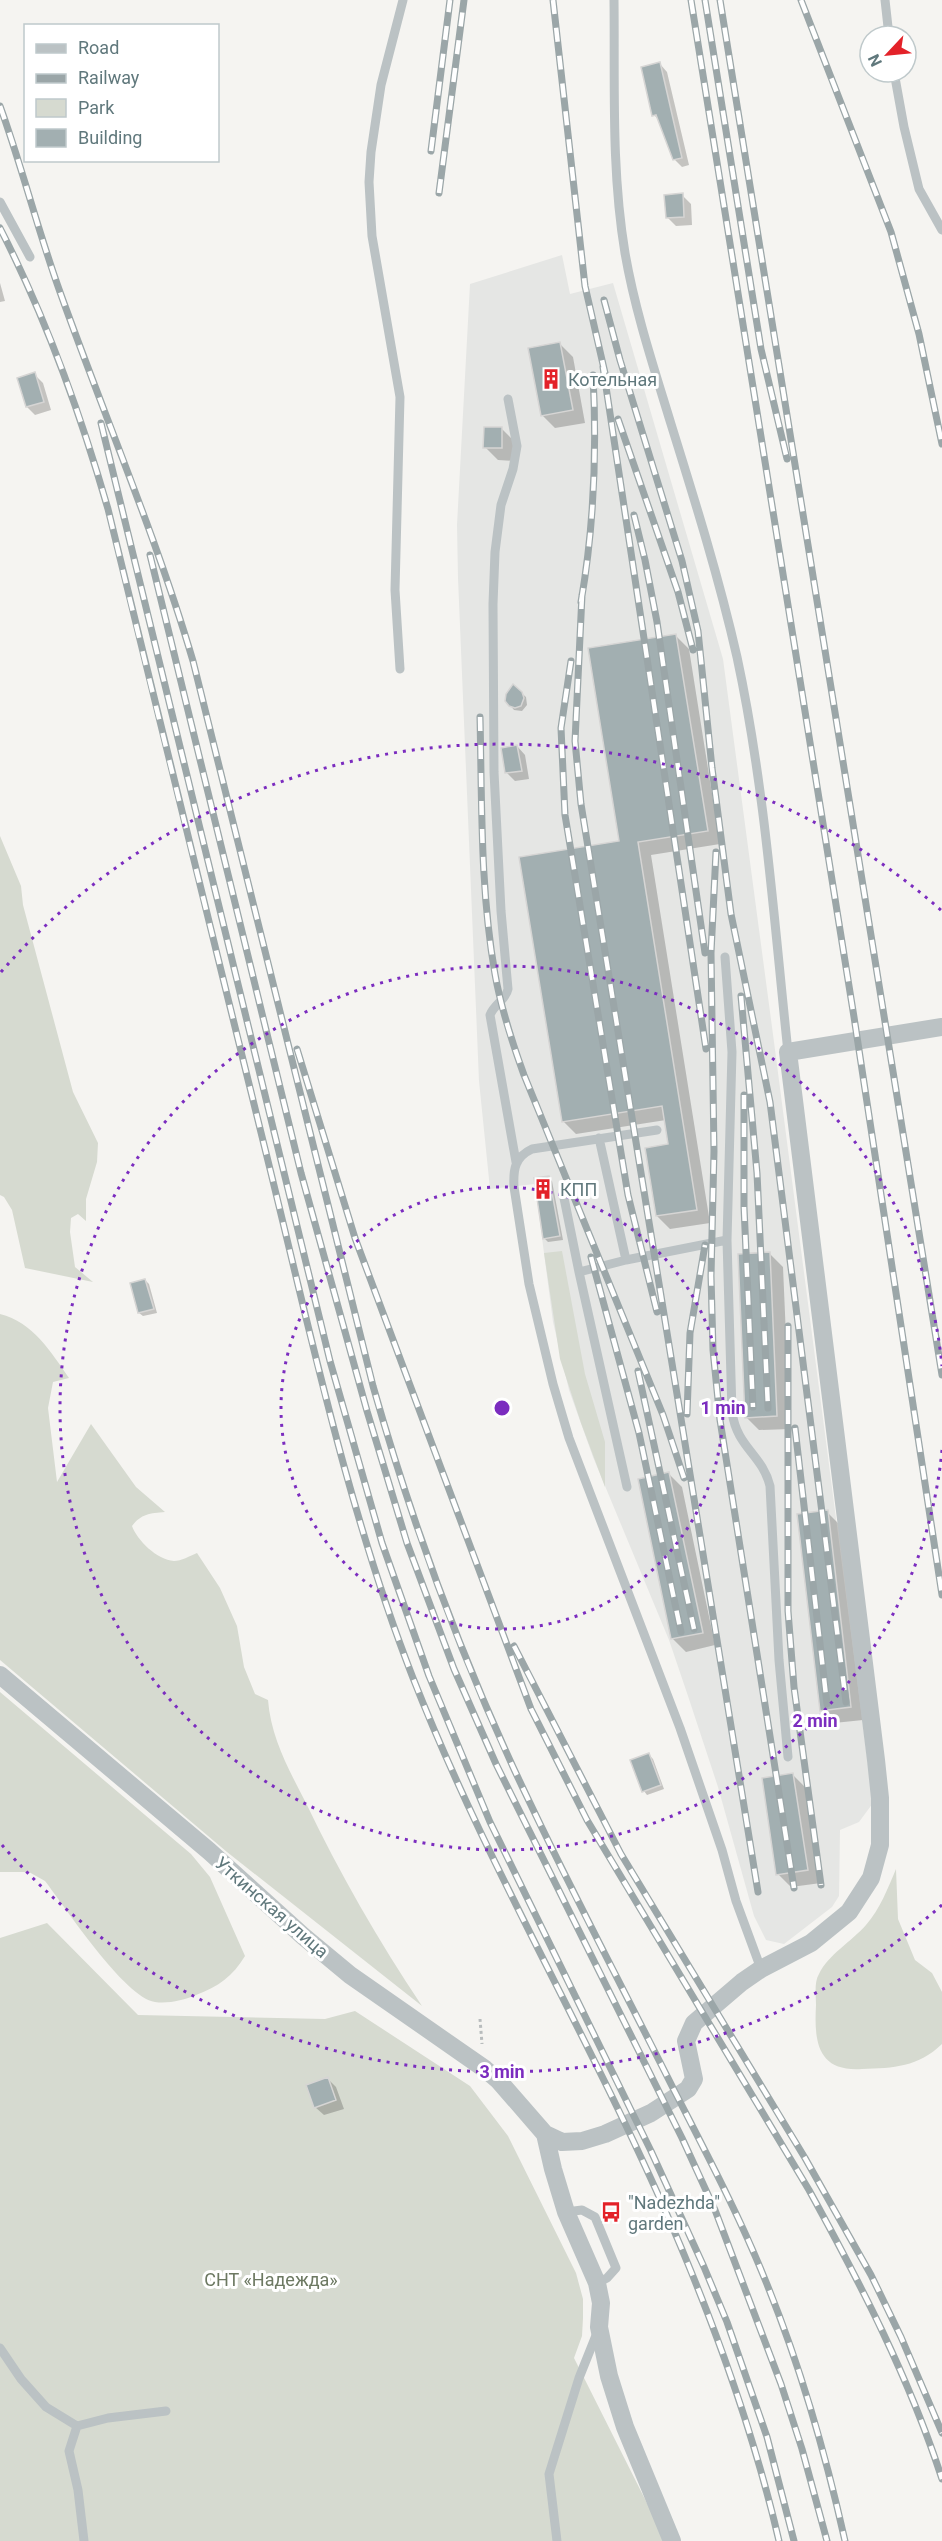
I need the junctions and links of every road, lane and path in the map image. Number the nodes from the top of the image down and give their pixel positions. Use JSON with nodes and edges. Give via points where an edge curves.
{"nodes":[{"id":1,"x":403,"y":0,"type":"edge"},
{"id":2,"x":614,"y":0,"type":"edge"},
{"id":3,"x":885,"y":0,"type":"edge"},
{"id":4,"x":888,"y":24,"type":"edge"},
{"id":5,"x":896,"y":84,"type":"edge"},
{"id":6,"x":0,"y":202,"type":"edge"},
{"id":7,"x":942,"y":230,"type":"edge"},
{"id":8,"x":30,"y":257,"type":"dead end"},
{"id":9,"x":508,"y":399,"type":"dead end"},
{"id":10,"x":400,"y":669,"type":"dead end"},
{"id":11,"x":725,"y":957,"type":"dead end"},
{"id":12,"x":942,"y":1027,"type":"edge"},
{"id":13,"x":788,"y":1052,"type":"junction"},
{"id":14,"x":657,"y":1130,"type":"dead end"},
{"id":15,"x":598,"y":1138,"type":"junction"},
{"id":16,"x":516,"y":1161,"type":"junction"},
{"id":17,"x":564,"y":1198,"type":"dead end"},
{"id":18,"x":727,"y":1239,"type":"junction"},
{"id":19,"x":626,"y":1260,"type":"junction"},
{"id":20,"x":579,"y":1272,"type":"junction"},
{"id":21,"x":627,"y":1487,"type":"dead end"},
{"id":22,"x":0,"y":1675,"type":"edge"},
{"id":23,"x":788,"y":1756,"type":"dead end"},
{"id":24,"x":761,"y":1969,"type":"junction"},
{"id":25,"x":545,"y":2134,"type":"junction"},
{"id":26,"x":566,"y":2212,"type":"junction"},
{"id":27,"x":597,"y":2283,"type":"junction"},
{"id":28,"x":599,"y":2327,"type":"junction"},
{"id":29,"x":0,"y":2348,"type":"edge"},
{"id":30,"x":166,"y":2411,"type":"dead end"},
{"id":31,"x":77,"y":2426,"type":"junction"},
{"id":32,"x":84,"y":2541,"type":"edge"},
{"id":33,"x":557,"y":2541,"type":"edge"},
{"id":34,"x":672,"y":2541,"type":"edge"}],
"edges":[{"from":1,"to":10,"type":"lane","via":[[381,85],[369,183],[372,236],[400,397],[395,590]]},
{"from":2,"to":13,"type":"lane","via":[[614,115],[625,254],[647,346],[704,529],[744,692]]},
{"from":3,"to":4,"type":"lane"},
{"from":5,"to":7,"type":"lane","via":[[919,189]]},
{"from":6,"to":8,"type":"lane"},
{"from":9,"to":16,"type":"lane","via":[[517,446],[501,505],[493,604],[494,772],[508,989],[490,1015]]},
{"from":11,"to":18,"type":"lane","via":[[732,1052]]},
{"from":12,"to":13,"type":"street"},
{"from":13,"to":24,"type":"street","via":[[876,1760],[881,1833],[875,1867],[849,1912],[811,1943]]},
{"from":14,"to":15,"type":"lane"},
{"from":15,"to":16,"type":"lane","via":[[532,1149]]},
{"from":15,"to":19,"type":"lane"},
{"from":16,"to":24,"type":"lane","via":[[513,1187],[529,1284],[562,1416],[680,1728]]},
{"from":17,"to":20,"type":"lane"},
{"from":18,"to":19,"type":"lane"},
{"from":18,"to":23,"type":"lane","via":[[732,1412],[738,1437],[764,1469],[770,1486]]},
{"from":19,"to":20,"type":"lane"},
{"from":20,"to":21,"type":"lane"},
{"from":22,"to":25,"type":"street","name":"Уткинская улица","via":[[327,1955],[492,2075]]},
{"from":24,"to":25,"type":"street","via":[[694,2023],[686,2040],[694,2079],[688,2089],[651,2114],[605,2134],[562,2142]]},
{"from":25,"to":26,"type":"street"},
{"from":26,"to":27,"type":"street"},
{"from":26,"to":27,"type":"lane","via":[[582,2210],[595,2217],[608,2245],[616,2268]]},
{"from":27,"to":28,"type":"street","via":[[601,2303]]},
{"from":28,"to":33,"type":"lane","via":[[549,2474]]},
{"from":28,"to":34,"type":"street","via":[[625,2427]]},
{"from":29,"to":31,"type":"lane","via":[[45,2407]]},
{"from":30,"to":31,"type":"lane"},
{"from":31,"to":32,"type":"lane","via":[[69,2451]]}]}
